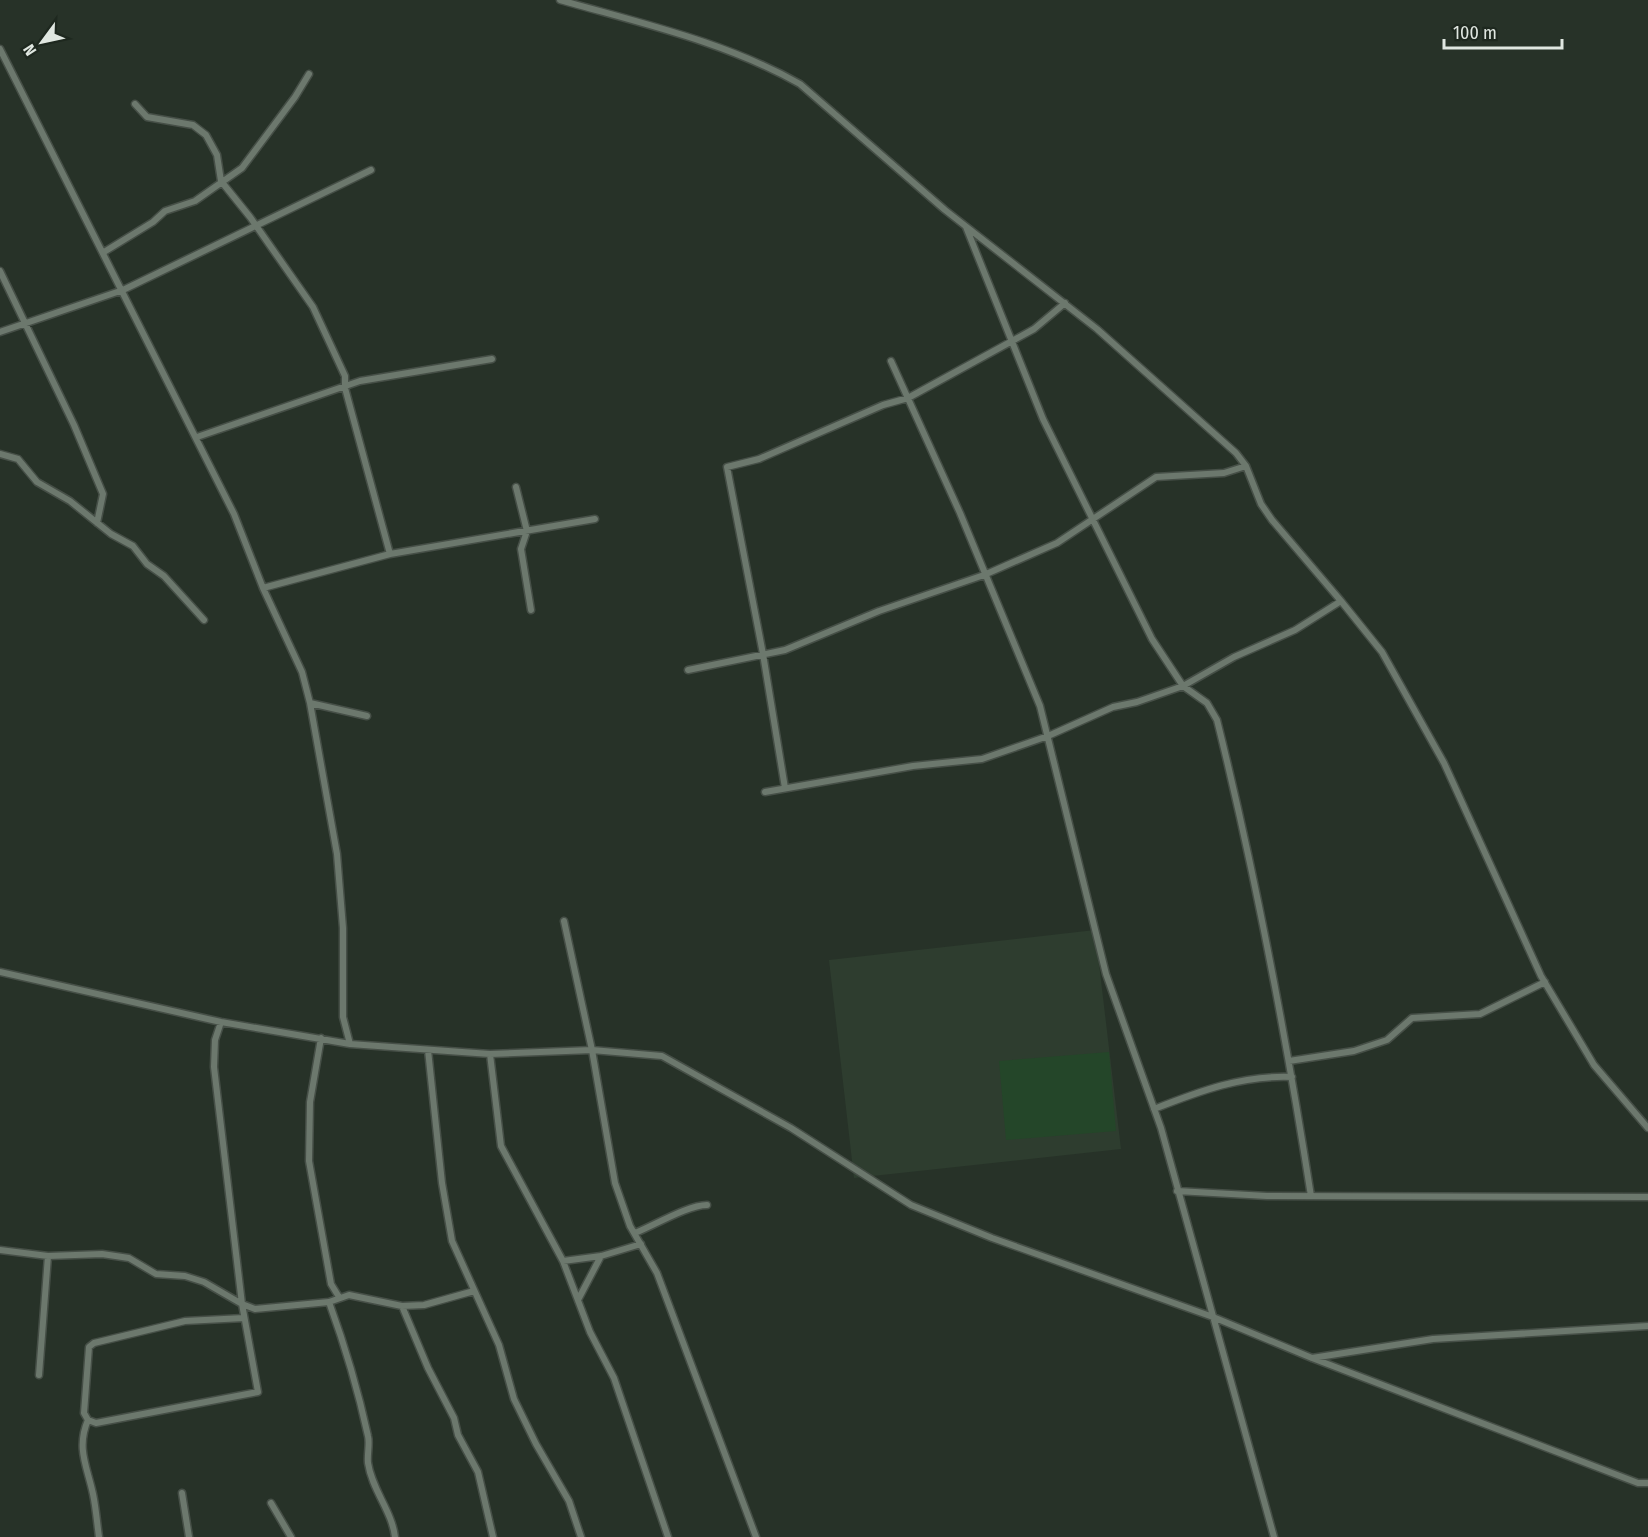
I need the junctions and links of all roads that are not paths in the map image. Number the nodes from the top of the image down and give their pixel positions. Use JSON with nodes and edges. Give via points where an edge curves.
{"nodes":[{"id":1,"x":560,"y":0,"type":"edge"},
{"id":2,"x":0,"y":49,"type":"edge"},
{"id":3,"x":309,"y":74,"type":"dead end"},
{"id":4,"x":135,"y":104,"type":"dead end"},
{"id":5,"x":371,"y":170,"type":"dead end"},
{"id":6,"x":222,"y":181,"type":"junction"},
{"id":7,"x":255,"y":225,"type":"junction"},
{"id":8,"x":965,"y":225,"type":"junction"},
{"id":9,"x":104,"y":252,"type":"junction"},
{"id":10,"x":0,"y":271,"type":"edge"},
{"id":11,"x":123,"y":290,"type":"junction"},
{"id":12,"x":1065,"y":303,"type":"junction"},
{"id":13,"x":26,"y":324,"type":"junction"},
{"id":14,"x":0,"y":332,"type":"edge"},
{"id":15,"x":1011,"y":341,"type":"junction"},
{"id":16,"x":492,"y":359,"type":"dead end"},
{"id":17,"x":891,"y":361,"type":"dead end"},
{"id":18,"x":345,"y":388,"type":"junction"},
{"id":19,"x":908,"y":398,"type":"junction"},
{"id":20,"x":197,"y":437,"type":"junction"},
{"id":21,"x":0,"y":454,"type":"edge"},
{"id":22,"x":1246,"y":466,"type":"junction"},
{"id":23,"x":516,"y":487,"type":"dead end"},
{"id":24,"x":595,"y":519,"type":"dead end"},
{"id":25,"x":1093,"y":520,"type":"junction"},
{"id":26,"x":97,"y":523,"type":"junction"},
{"id":27,"x":527,"y":531,"type":"junction"},
{"id":28,"x":390,"y":554,"type":"junction"},
{"id":29,"x":984,"y":574,"type":"junction"},
{"id":30,"x":262,"y":588,"type":"junction"},
{"id":31,"x":1341,"y":601,"type":"junction"},
{"id":32,"x":531,"y":610,"type":"dead end"},
{"id":33,"x":204,"y":620,"type":"dead end"},
{"id":34,"x":763,"y":654,"type":"junction"},
{"id":35,"x":688,"y":670,"type":"dead end"},
{"id":36,"x":1183,"y":686,"type":"junction"},
{"id":37,"x":310,"y":703,"type":"junction"},
{"id":38,"x":367,"y":716,"type":"dead end"},
{"id":39,"x":1048,"y":736,"type":"junction"},
{"id":40,"x":785,"y":788,"type":"junction"},
{"id":41,"x":765,"y":792,"type":"dead end"},
{"id":42,"x":564,"y":921,"type":"dead end"},
{"id":43,"x":0,"y":972,"type":"edge"},
{"id":44,"x":1545,"y":982,"type":"junction"},
{"id":45,"x":221,"y":1022,"type":"junction"},
{"id":46,"x":321,"y":1038,"type":"junction"},
{"id":47,"x":350,"y":1044,"type":"junction"},
{"id":48,"x":428,"y":1050,"type":"junction"},
{"id":49,"x":592,"y":1050,"type":"junction"},
{"id":50,"x":490,"y":1054,"type":"junction"},
{"id":51,"x":1289,"y":1061,"type":"junction"},
{"id":52,"x":1292,"y":1077,"type":"junction"},
{"id":53,"x":1154,"y":1109,"type":"junction"},
{"id":54,"x":1648,"y":1128,"type":"edge"},
{"id":55,"x":1177,"y":1191,"type":"junction"},
{"id":56,"x":1311,"y":1196,"type":"junction"},
{"id":57,"x":1648,"y":1197,"type":"edge"},
{"id":58,"x":707,"y":1205,"type":"dead end"},
{"id":59,"x":635,"y":1233,"type":"junction"},
{"id":60,"x":641,"y":1244,"type":"junction"},
{"id":61,"x":0,"y":1250,"type":"edge"},
{"id":62,"x":48,"y":1256,"type":"junction"},
{"id":63,"x":601,"y":1257,"type":"junction"},
{"id":64,"x":563,"y":1261,"type":"junction"},
{"id":65,"x":474,"y":1291,"type":"junction"},
{"id":66,"x":339,"y":1297,"type":"junction"},
{"id":67,"x":579,"y":1298,"type":"junction"},
{"id":68,"x":328,"y":1302,"type":"junction"},
{"id":69,"x":242,"y":1304,"type":"junction"},
{"id":70,"x":402,"y":1306,"type":"junction"},
{"id":71,"x":1213,"y":1317,"type":"junction"},
{"id":72,"x":244,"y":1318,"type":"junction"},
{"id":73,"x":1648,"y":1326,"type":"edge"},
{"id":74,"x":1312,"y":1358,"type":"junction"},
{"id":75,"x":39,"y":1375,"type":"dead end"},
{"id":76,"x":88,"y":1420,"type":"junction"},
{"id":77,"x":1648,"y":1483,"type":"edge"},
{"id":78,"x":182,"y":1493,"type":"dead end"},
{"id":79,"x":271,"y":1503,"type":"dead end"},
{"id":80,"x":99,"y":1537,"type":"edge"},
{"id":81,"x":189,"y":1537,"type":"edge"},
{"id":82,"x":291,"y":1537,"type":"edge"},
{"id":83,"x":395,"y":1537,"type":"edge"},
{"id":84,"x":493,"y":1537,"type":"edge"},
{"id":85,"x":581,"y":1537,"type":"edge"},
{"id":86,"x":668,"y":1537,"type":"edge"},
{"id":87,"x":756,"y":1537,"type":"edge"},
{"id":88,"x":1274,"y":1537,"type":"edge"}],
"edges":[{"from":1,"to":8,"type":"street","via":[[697,40],[800,84]]},
{"from":2,"to":9,"type":"street"},
{"from":3,"to":6,"type":"street","via":[[242,168]]},
{"from":4,"to":6,"type":"street","via":[[147,117],[192,125],[206,135],[217,155]]},
{"from":5,"to":7,"type":"street"},
{"from":6,"to":7,"type":"street"},
{"from":6,"to":9,"type":"street","via":[[195,201],[165,211]]},
{"from":7,"to":11,"type":"street"},
{"from":7,"to":18,"type":"street","via":[[313,307],[345,376]]},
{"from":8,"to":12,"type":"street"},
{"from":8,"to":15,"type":"street"},
{"from":9,"to":11,"type":"street"},
{"from":10,"to":13,"type":"street"},
{"from":11,"to":13,"type":"street"},
{"from":11,"to":20,"type":"street"},
{"from":12,"to":15,"type":"street","via":[[1034,329]]},
{"from":12,"to":22,"type":"street","via":[[1098,328]]},
{"from":13,"to":14,"type":"street"},
{"from":13,"to":26,"type":"street","via":[[103,494]]},
{"from":15,"to":19,"type":"street"},
{"from":15,"to":25,"type":"street","via":[[1042,419]]},
{"from":16,"to":18,"type":"street","via":[[360,381]]},
{"from":17,"to":19,"type":"street"},
{"from":18,"to":20,"type":"street"},
{"from":18,"to":28,"type":"street"},
{"from":19,"to":29,"type":"street"},
{"from":19,"to":34,"type":"street","via":[[759,459],[727,467]]},
{"from":20,"to":30,"type":"street","via":[[234,514]]},
{"from":21,"to":26,"type":"street","via":[[18,459],[37,482]]},
{"from":22,"to":25,"type":"street","via":[[1224,473],[1156,477]]},
{"from":22,"to":31,"type":"street","via":[[1272,520]]},
{"from":23,"to":27,"type":"street"},
{"from":24,"to":27,"type":"street"},
{"from":25,"to":29,"type":"street","via":[[1058,543]]},
{"from":25,"to":36,"type":"street","via":[[1152,639]]},
{"from":26,"to":33,"type":"street","via":[[133,546]]},
{"from":27,"to":28,"type":"street"},
{"from":27,"to":32,"type":"street","via":[[522,549]]},
{"from":28,"to":30,"type":"street"},
{"from":29,"to":34,"type":"street","via":[[785,650]]},
{"from":29,"to":39,"type":"street","via":[[1040,706]]},
{"from":30,"to":37,"type":"street","via":[[302,672]]},
{"from":31,"to":36,"type":"street","via":[[1296,630],[1233,657]]},
{"from":31,"to":44,"type":"street","via":[[1382,652],[1444,763]]},
{"from":34,"to":35,"type":"street"},
{"from":34,"to":40,"type":"street"},
{"from":36,"to":39,"type":"street","via":[[1113,707]]},
{"from":36,"to":51,"type":"street","via":[[1207,703],[1216,720],[1253,875]]},
{"from":37,"to":38,"type":"street"},
{"from":37,"to":47,"type":"street","via":[[337,854],[343,928],[342,1017]]},
{"from":39,"to":40,"type":"street","via":[[982,759],[913,766]]},
{"from":39,"to":53,"type":"street","via":[[1106,974]]},
{"from":40,"to":41,"type":"street"},
{"from":42,"to":49,"type":"street"},
{"from":43,"to":45,"type":"street"},
{"from":44,"to":51,"type":"street","via":[[1480,1014],[1412,1018],[1387,1040],[1354,1051]]},
{"from":44,"to":54,"type":"street","via":[[1594,1065]]},
{"from":45,"to":46,"type":"street"},
{"from":45,"to":69,"type":"street","via":[[215,1040],[214,1067]]},
{"from":46,"to":47,"type":"street"},
{"from":46,"to":66,"type":"street","via":[[310,1102],[309,1161],[331,1284]]},
{"from":47,"to":48,"type":"street"},
{"from":48,"to":50,"type":"street"},
{"from":48,"to":65,"type":"street","via":[[452,1241]]},
{"from":49,"to":50,"type":"street"},
{"from":49,"to":59,"type":"street","via":[[615,1183]]},
{"from":49,"to":71,"type":"street","via":[[663,1056],[791,1128],[911,1205]]},
{"from":50,"to":64,"type":"street","via":[[501,1146]]},
{"from":51,"to":52,"type":"street"},
{"from":52,"to":53,"type":"street","via":[[1212,1086]]},
{"from":52,"to":56,"type":"street"},
{"from":53,"to":55,"type":"street"},
{"from":55,"to":56,"type":"street"},
{"from":55,"to":71,"type":"street"},
{"from":56,"to":57,"type":"street"},
{"from":58,"to":59,"type":"street","via":[[694,1205]]},
{"from":59,"to":60,"type":"street"},
{"from":60,"to":63,"type":"street"},
{"from":60,"to":87,"type":"street","via":[[657,1273]]},
{"from":61,"to":62,"type":"street"},
{"from":62,"to":69,"type":"street","via":[[102,1254],[129,1258],[156,1274],[204,1282]]},
{"from":62,"to":75,"type":"street"},
{"from":63,"to":64,"type":"street"},
{"from":63,"to":67,"type":"street"},
{"from":64,"to":67,"type":"street"},
{"from":65,"to":70,"type":"street","via":[[438,1303]]},
{"from":65,"to":85,"type":"street","via":[[499,1345],[514,1399],[569,1501]]},
{"from":66,"to":68,"type":"street"},
{"from":66,"to":70,"type":"street","via":[[349,1295]]},
{"from":67,"to":86,"type":"street","via":[[590,1332],[614,1378]]},
{"from":68,"to":69,"type":"street","via":[[255,1309]]},
{"from":68,"to":83,"type":"street","via":[[347,1353],[369,1437],[368,1463]]},
{"from":69,"to":72,"type":"street"},
{"from":70,"to":84,"type":"street","via":[[478,1472]]},
{"from":71,"to":74,"type":"street"},
{"from":71,"to":88,"type":"street"},
{"from":72,"to":76,"type":"street","via":[[185,1321],[94,1343],[87,1359],[84,1413]]},
{"from":72,"to":76,"type":"street","via":[[258,1392],[96,1423]]},
{"from":73,"to":74,"type":"street","via":[[1433,1339]]},
{"from":74,"to":77,"type":"street","via":[[1638,1483]]},
{"from":76,"to":80,"type":"street","via":[[81,1451],[93,1493]]},
{"from":78,"to":81,"type":"street"},
{"from":79,"to":82,"type":"street"}]}
